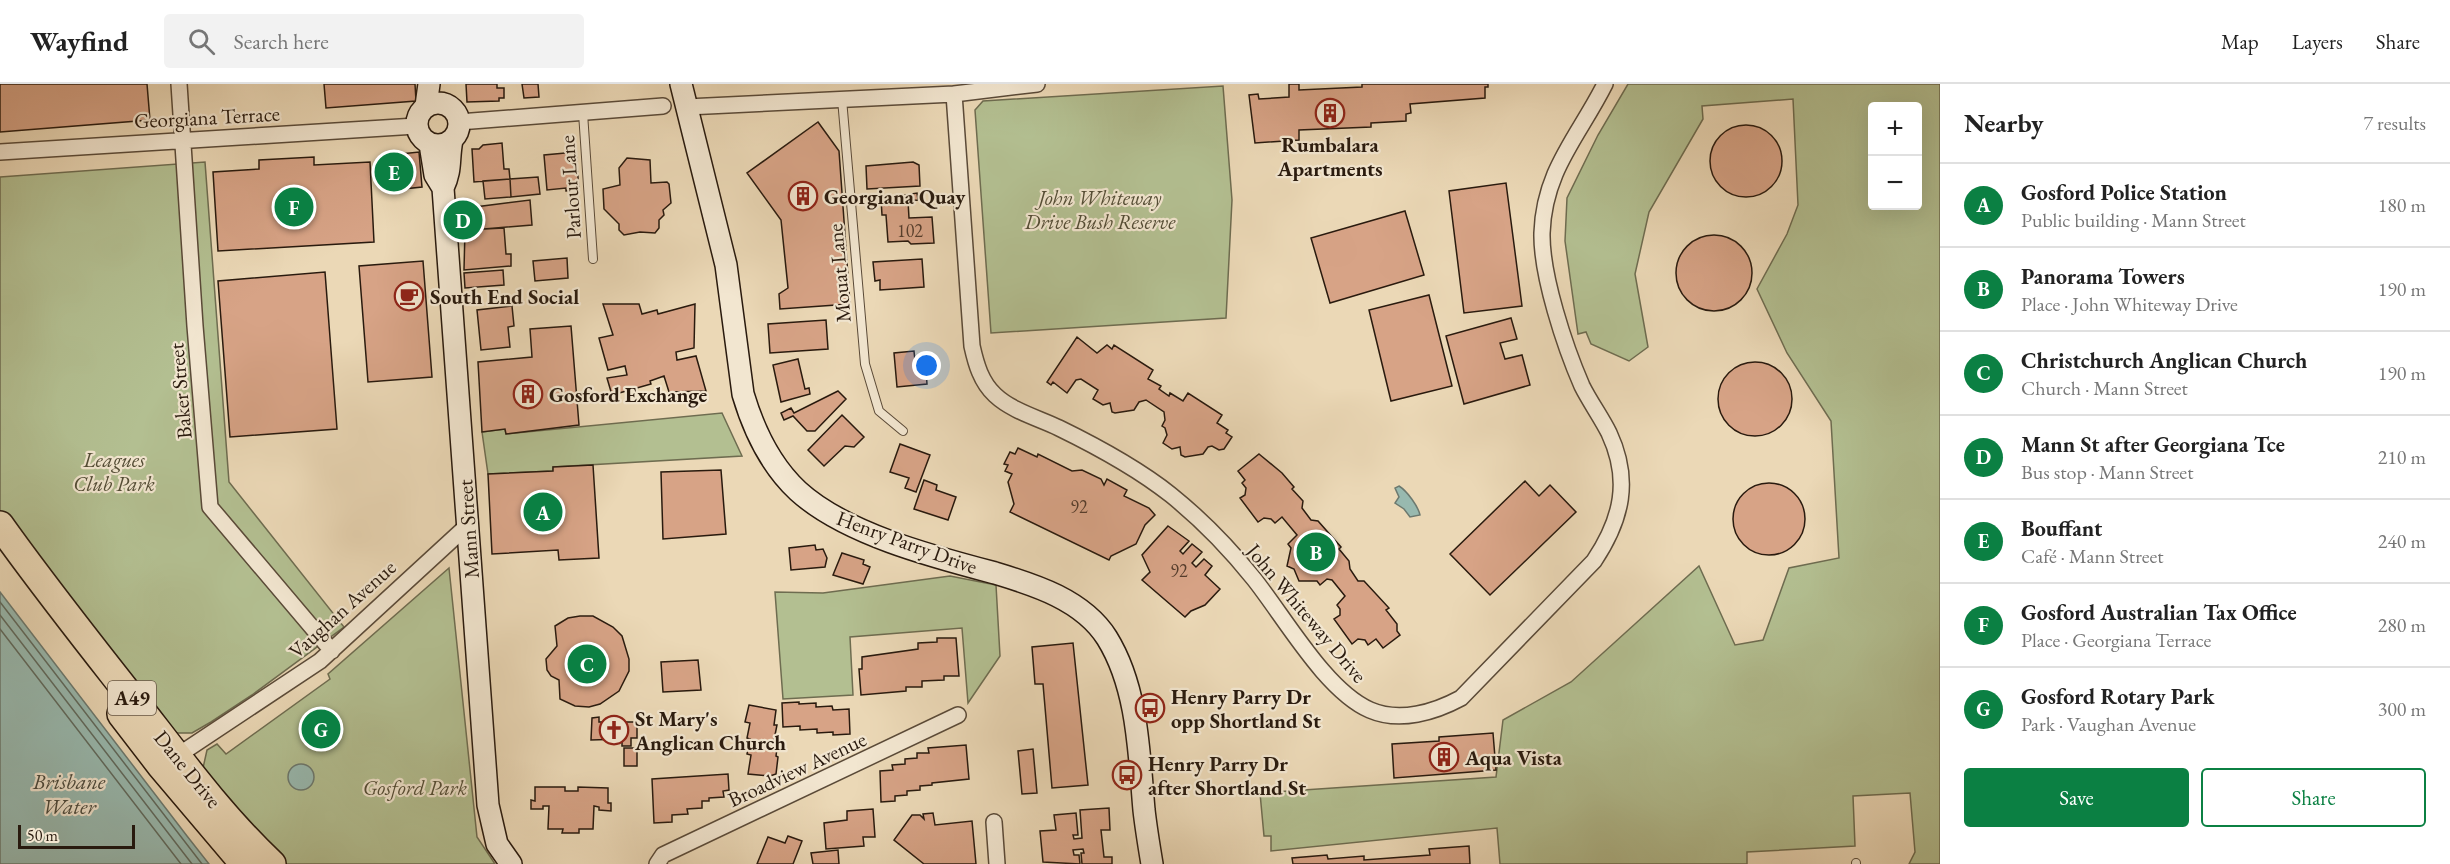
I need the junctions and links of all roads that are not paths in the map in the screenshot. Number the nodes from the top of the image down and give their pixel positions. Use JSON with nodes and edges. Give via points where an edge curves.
{"nodes":[{"id":1,"x":180,"y":84,"type":"edge"},
{"id":2,"x":429,"y":84,"type":"edge"},
{"id":3,"x":441,"y":84,"type":"edge"},
{"id":4,"x":681,"y":84,"type":"edge"},
{"id":5,"x":1037,"y":84,"type":"edge"},
{"id":6,"x":1605,"y":84,"type":"edge"},
{"id":7,"x":954,"y":94,"type":"junction"},
{"id":8,"x":842,"y":99,"type":"junction"},
{"id":9,"x":663,"y":106,"type":"dead end"},
{"id":10,"x":687,"y":108,"type":"junction"},
{"id":11,"x":583,"y":112,"type":"junction"},
{"id":12,"x":446,"y":118,"type":"junction"},
{"id":13,"x":416,"y":126,"type":"junction"},
{"id":14,"x":182,"y":140,"type":"junction"},
{"id":15,"x":430,"y":144,"type":"junction"},
{"id":16,"x":0,"y":152,"type":"edge"},
{"id":17,"x":443,"y":188,"type":"junction"},
{"id":18,"x":593,"y":259,"type":"dead end"},
{"id":19,"x":903,"y":431,"type":"dead end"},
{"id":20,"x":0,"y":525,"type":"edge"},
{"id":21,"x":468,"y":525,"type":"junction"},
{"id":22,"x":0,"y":555,"type":"edge"},
{"id":23,"x":332,"y":651,"type":"junction"},
{"id":24,"x":958,"y":715,"type":"dead end"},
{"id":25,"x":177,"y":756,"type":"junction"},
{"id":26,"x":1144,"y":814,"type":"junction"},
{"id":27,"x":994,"y":822,"type":"dead end"},
{"id":28,"x":244,"y":864,"type":"edge"},
{"id":29,"x":272,"y":864,"type":"edge"},
{"id":30,"x":511,"y":864,"type":"edge"},
{"id":31,"x":657,"y":864,"type":"edge"},
{"id":32,"x":997,"y":864,"type":"edge"},
{"id":33,"x":1143,"y":864,"type":"edge"},
{"id":34,"x":1152,"y":864,"type":"edge"}],
"edges":[{"from":1,"to":14,"type":"street","name":"Baker Street"},
{"from":2,"to":12,"type":"main road","name":"Mann Street"},
{"from":3,"to":12,"type":"main road","name":"Mann Street"},
{"from":4,"to":10,"type":"main road","name":"Henry Parry Drive"},
{"from":5,"to":7,"type":"street"},
{"from":6,"to":7,"type":"street","name":"John Whiteway Drive","via":[[1555,170],[1542,232],[1546,270],[1572,362],[1617,455],[1622,481],[1610,537],[1594,561],[1461,698],[1441,709],[1395,716],[1355,702],[1337,687],[1253,578],[1171,495],[1097,447],[1009,405],[982,379],[972,346]]},
{"from":7,"to":8,"type":"street"},
{"from":8,"to":10,"type":"street"},
{"from":8,"to":19,"type":"lane","name":"Mouat Lane","via":[[865,364],[879,411]]},
{"from":9,"to":11,"type":"street"},
{"from":10,"to":26,"type":"main road","name":"Henry Parry Drive","via":[[726,266],[743,394],[756,432],[774,464],[799,492],[846,522],[1036,586],[1071,604],[1096,625],[1114,652],[1128,688]]},
{"from":11,"to":12,"type":"street"},
{"from":11,"to":18,"type":"lane","name":"Parlour Lane"},
{"from":12,"to":13,"type":"main road","via":[[419,113]]},
{"from":12,"to":15,"type":"main road","via":[[440,145]]},
{"from":12,"to":17,"type":"main road","name":"Mann Street","via":[[450,172]]},
{"from":13,"to":14,"type":"street","name":"Georgiana Terrace"},
{"from":13,"to":15,"type":"main road"},
{"from":14,"to":16,"type":"street","name":"Georgiana Terrace"},
{"from":14,"to":23,"type":"street","name":"Baker Street","via":[[210,507]]},
{"from":15,"to":17,"type":"main road","name":"Mann Street","via":[[435,175]]},
{"from":17,"to":21,"type":"main road","name":"Mann Street"},
{"from":20,"to":25,"type":"highway","name":"Dane Drive","number":"A49"},
{"from":21,"to":23,"type":"street","name":"Vaughan Avenue"},
{"from":21,"to":30,"type":"main road","name":"Mann Street","via":[[489,815],[497,844]]},
{"from":22,"to":28,"type":"highway","name":"Dane Drive","number":"A49","via":[[161,766]]},
{"from":23,"to":25,"type":"street","name":"Vaughan Avenue"},
{"from":24,"to":31,"type":"street","name":"Broadview Avenue","via":[[663,855]]},
{"from":25,"to":29,"type":"highway","name":"Dane Drive","number":"A49","via":[[239,833]]},
{"from":26,"to":33,"type":"main road","name":"Henry Parry Drive"},
{"from":26,"to":34,"type":"main road","name":"Henry Parry Drive"},
{"from":27,"to":32,"type":"street"}]}
